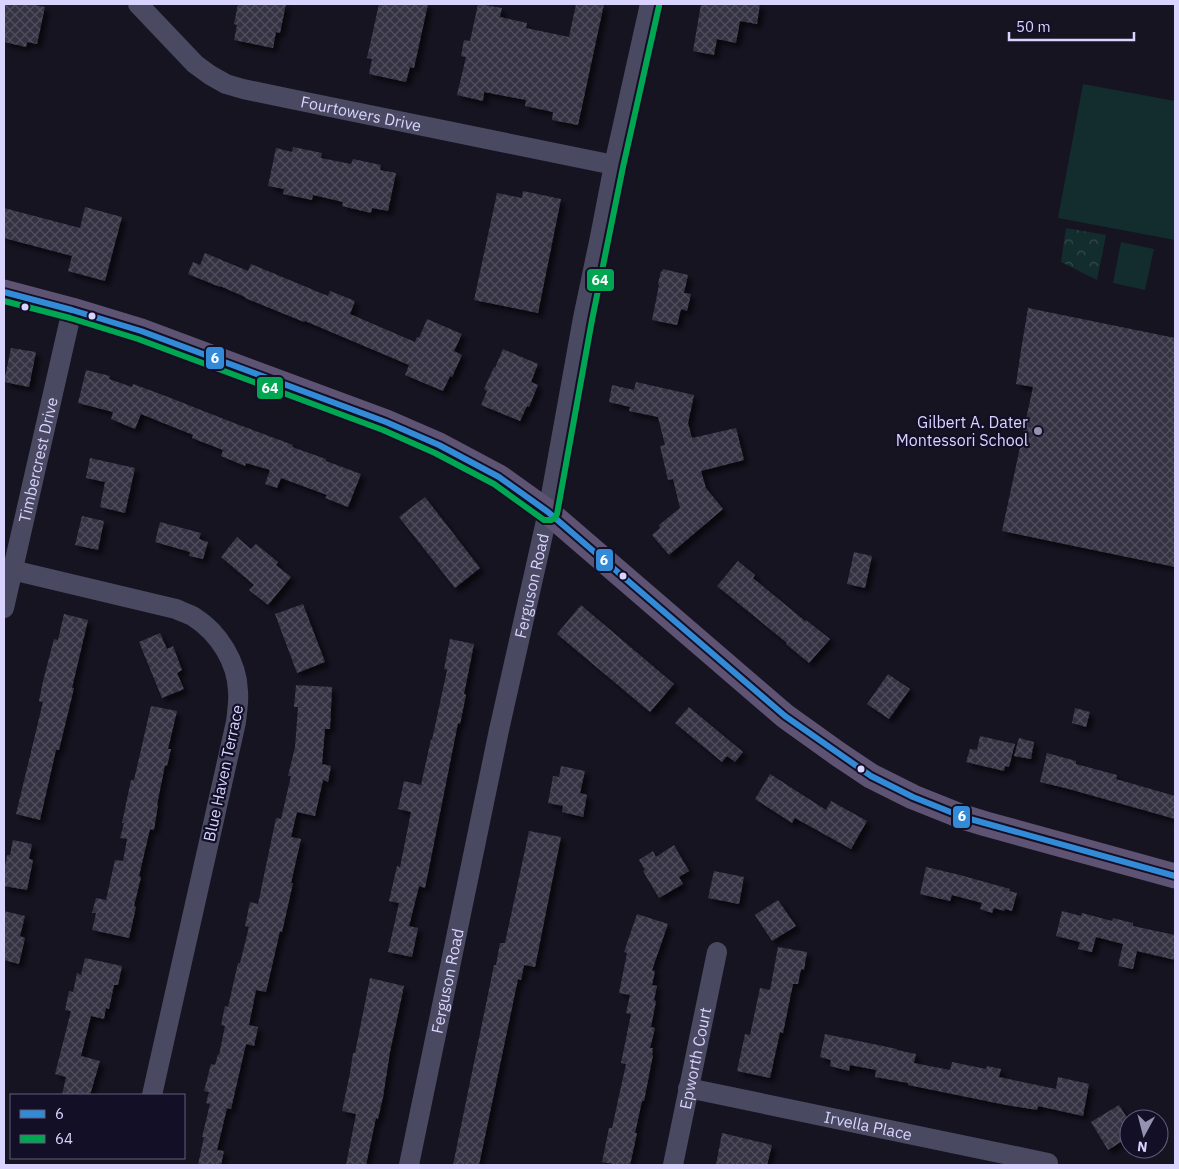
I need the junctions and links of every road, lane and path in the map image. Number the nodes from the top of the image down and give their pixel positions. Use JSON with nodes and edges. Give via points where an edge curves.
{"nodes":[{"id":1,"x":138,"y":4,"type":"edge"},
{"id":2,"x":650,"y":4,"type":"edge"},
{"id":3,"x":614,"y":166,"type":"junction"},
{"id":4,"x":4,"y":292,"type":"edge"},
{"id":5,"x":72,"y":310,"type":"junction"},
{"id":6,"x":548,"y":512,"type":"junction"},
{"id":7,"x":12,"y":570,"type":"junction"},
{"id":8,"x":4,"y":608,"type":"edge"},
{"id":9,"x":1175,"y":876,"type":"edge"},
{"id":10,"x":717,"y":952,"type":"dead end"},
{"id":11,"x":688,"y":1088,"type":"junction"},
{"id":12,"x":152,"y":1094,"type":"edge"},
{"id":13,"x":1048,"y":1163,"type":"dead end"},
{"id":14,"x":410,"y":1165,"type":"edge"},
{"id":15,"x":673,"y":1165,"type":"edge"}],
"edges":[{"from":1,"to":3,"type":"street","name":"Fourtowers Drive","via":[[195,64],[226,84]]},
{"from":2,"to":3,"type":"street","name":"Ferguson Road"},
{"from":3,"to":6,"type":"street","name":"Ferguson Road"},
{"from":4,"to":5,"type":"main road"},
{"from":5,"to":6,"type":"main road","via":[[141,331],[386,422],[500,477]]},
{"from":5,"to":7,"type":"street","name":"Timbercrest Drive"},
{"from":6,"to":9,"type":"main road","via":[[786,716],[872,776],[963,817]]},
{"from":6,"to":14,"type":"street","name":"Ferguson Road","via":[[499,730]]},
{"from":7,"to":8,"type":"street","name":"Timbercrest Drive"},
{"from":7,"to":12,"type":"street","name":"Blue Haven Terrace","via":[[185,613],[210,630],[231,660],[236,676],[239,692],[236,722]]},
{"from":10,"to":11,"type":"street","name":"Epworth Court"},
{"from":11,"to":13,"type":"street","name":"Irvella Place"},
{"from":11,"to":15,"type":"street","name":"Epworth Court"}]}
